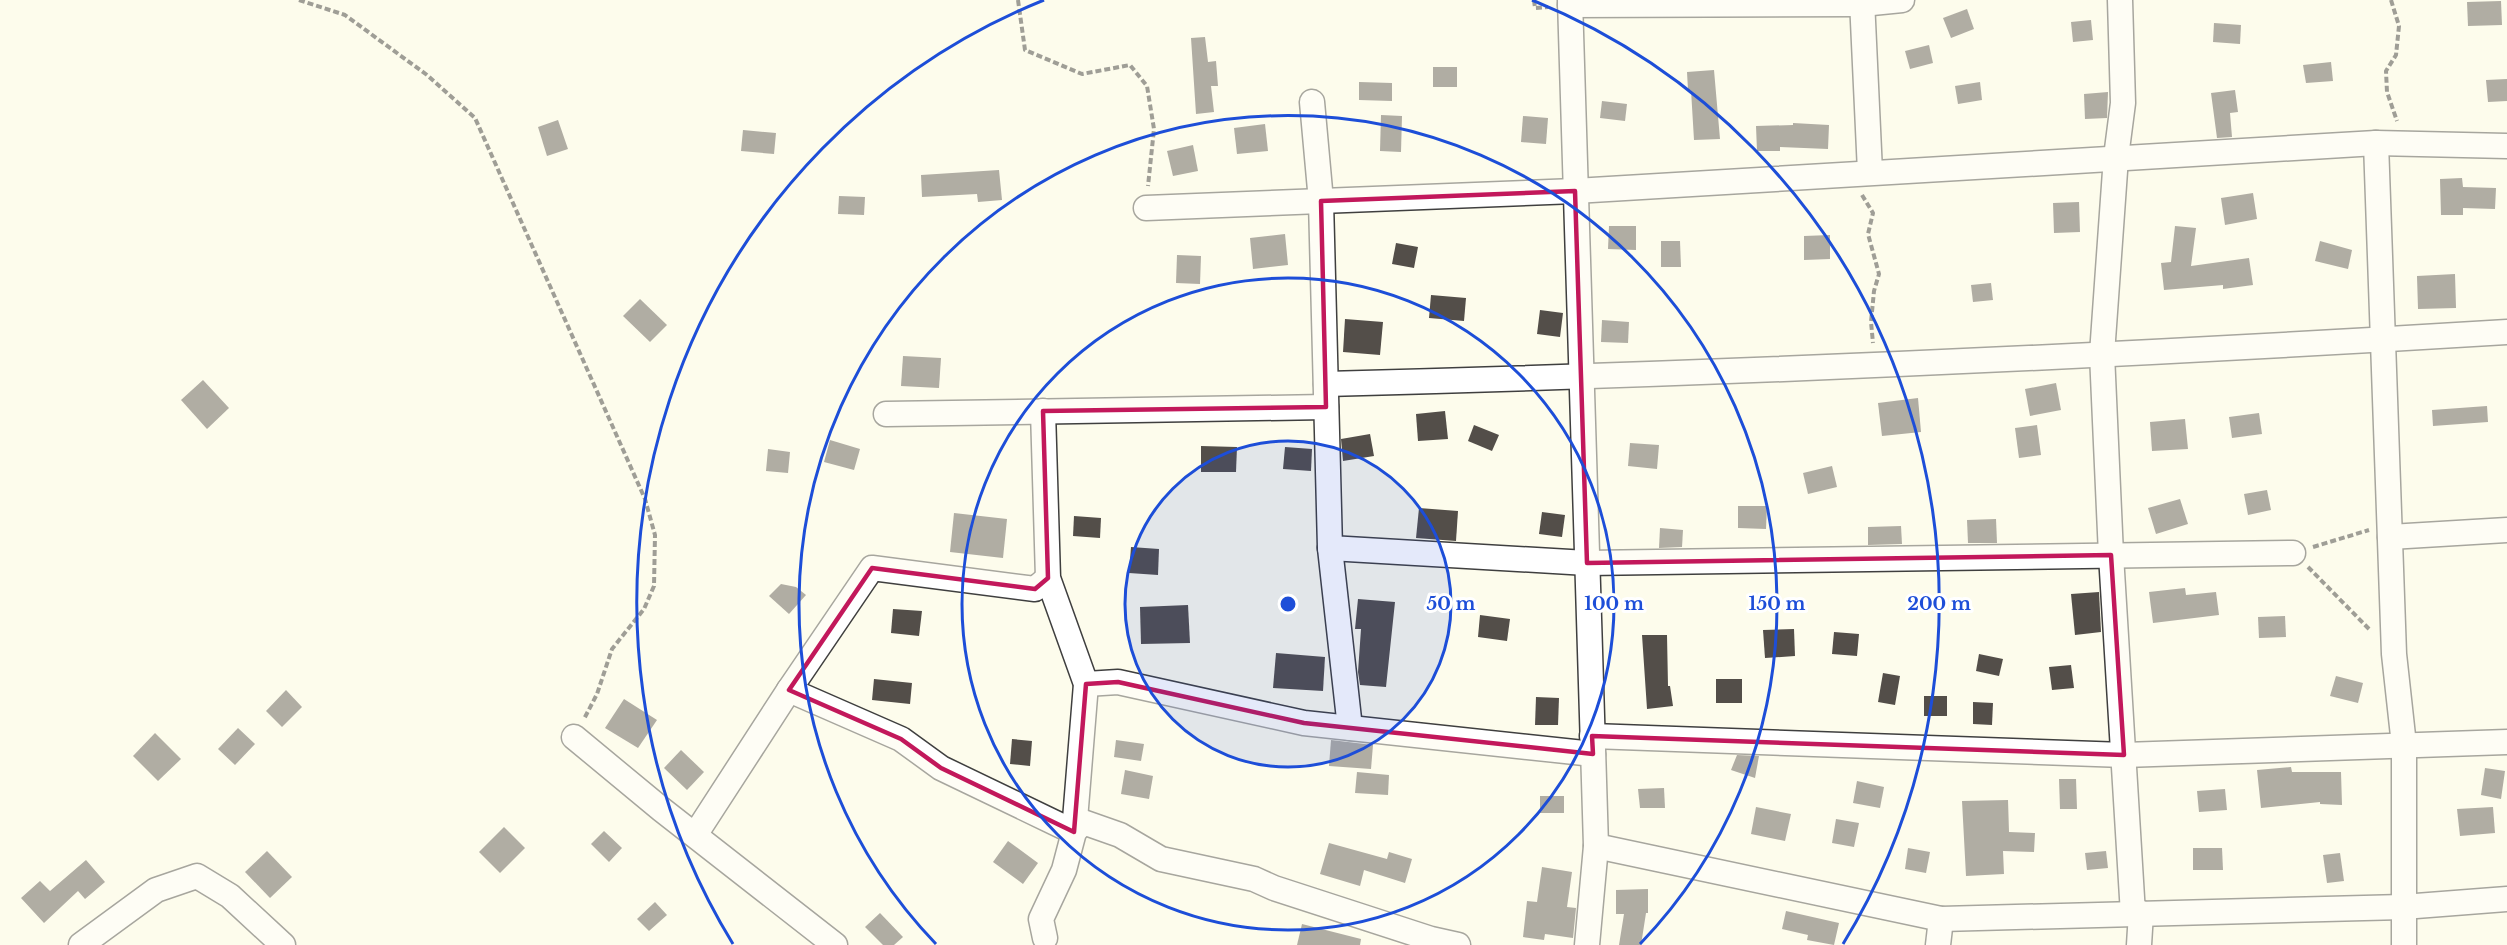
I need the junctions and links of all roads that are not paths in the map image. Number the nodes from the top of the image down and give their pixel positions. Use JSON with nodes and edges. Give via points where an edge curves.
{"nodes":[{"id":1,"x":1902,"y":0,"type":"edge"},
{"id":2,"x":2120,"y":0,"type":"edge"},
{"id":3,"x":1862,"y":2,"type":"edge"},
{"id":4,"x":1570,"y":3,"type":"edge"},
{"id":5,"x":1312,"y":102,"type":"dead end"},
{"id":6,"x":2376,"y":143,"type":"junction"},
{"id":7,"x":2507,"y":146,"type":"edge"},
{"id":8,"x":2116,"y":157,"type":"junction"},
{"id":9,"x":1860,"y":173,"type":"junction"},
{"id":10,"x":1575,"y":191,"type":"junction"},
{"id":11,"x":1322,"y":201,"type":"junction"},
{"id":12,"x":1146,"y":208,"type":"road end"},
{"id":13,"x":2507,"y":332,"type":"edge"},
{"id":14,"x":2383,"y":339,"type":"junction"},
{"id":15,"x":2102,"y":354,"type":"junction"},
{"id":16,"x":1581,"y":377,"type":"junction"},
{"id":17,"x":1326,"y":396,"type":"junction"},
{"id":18,"x":1043,"y":411,"type":"junction"},
{"id":19,"x":886,"y":414,"type":"dead end"},
{"id":20,"x":2507,"y":530,"type":"edge"},
{"id":21,"x":2390,"y":531,"type":"junction"},
{"id":22,"x":1330,"y":548,"type":"junction"},
{"id":23,"x":2293,"y":553,"type":"road end"},
{"id":24,"x":2111,"y":555,"type":"junction"},
{"id":25,"x":1587,"y":563,"type":"junction"},
{"id":26,"x":1048,"y":578,"type":"junction"},
{"id":27,"x":1086,"y":684,"type":"junction"},
{"id":28,"x":789,"y":690,"type":"junction"},
{"id":29,"x":1350,"y":728,"type":"junction"},
{"id":30,"x":574,"y":737,"type":"road end"},
{"id":31,"x":2507,"y":742,"type":"edge"},
{"id":32,"x":1593,"y":745,"type":"junction"},
{"id":33,"x":2404,"y":745,"type":"junction"},
{"id":34,"x":2124,"y":755,"type":"junction"},
{"id":35,"x":1074,"y":832,"type":"junction"},
{"id":36,"x":695,"y":835,"type":"junction"},
{"id":37,"x":1596,"y":846,"type":"junction"},
{"id":38,"x":2507,"y":899,"type":"edge"},
{"id":39,"x":2403,"y":907,"type":"junction"},
{"id":40,"x":2137,"y":914,"type":"junction"},
{"id":41,"x":1941,"y":919,"type":"junction"},
{"id":42,"x":1045,"y":943,"type":"edge"},
{"id":43,"x":81,"y":945,"type":"edge"},
{"id":44,"x":283,"y":945,"type":"edge"},
{"id":45,"x":835,"y":945,"type":"edge"},
{"id":46,"x":1458,"y":945,"type":"edge"},
{"id":47,"x":1587,"y":945,"type":"edge"},
{"id":48,"x":1938,"y":945,"type":"edge"},
{"id":49,"x":2139,"y":945,"type":"edge"},
{"id":50,"x":2404,"y":945,"type":"edge"}],
"edges":[{"from":1,"to":3,"type":"street"},
{"from":2,"to":8,"type":"street","via":[[2123,103]]},
{"from":3,"to":4,"type":"street"},
{"from":3,"to":9,"type":"street"},
{"from":4,"to":10,"type":"street"},
{"from":5,"to":11,"type":"street"},
{"from":6,"to":7,"type":"street"},
{"from":6,"to":8,"type":"street"},
{"from":6,"to":14,"type":"street"},
{"from":8,"to":9,"type":"street"},
{"from":8,"to":15,"type":"street"},
{"from":9,"to":10,"type":"street"},
{"from":10,"to":11,"type":"street"},
{"from":10,"to":16,"type":"street"},
{"from":11,"to":12,"type":"street"},
{"from":11,"to":17,"type":"street"},
{"from":13,"to":14,"type":"street"},
{"from":14,"to":15,"type":"street"},
{"from":14,"to":21,"type":"street"},
{"from":15,"to":16,"type":"street"},
{"from":15,"to":24,"type":"street"},
{"from":16,"to":17,"type":"street"},
{"from":16,"to":25,"type":"street"},
{"from":17,"to":18,"type":"street"},
{"from":17,"to":22,"type":"street"},
{"from":18,"to":19,"type":"street"},
{"from":18,"to":26,"type":"street"},
{"from":20,"to":21,"type":"street"},
{"from":21,"to":33,"type":"street","via":[[2394,654]]},
{"from":22,"to":25,"type":"street"},
{"from":22,"to":29,"type":"street"},
{"from":23,"to":24,"type":"street"},
{"from":24,"to":25,"type":"street"},
{"from":24,"to":34,"type":"street"},
{"from":25,"to":32,"type":"street"},
{"from":26,"to":27,"type":"street"},
{"from":26,"to":28,"type":"street","via":[[1035,589],[872,568]]},
{"from":27,"to":29,"type":"street","via":[[1118,682],[1304,723]]},
{"from":27,"to":35,"type":"street"},
{"from":28,"to":35,"type":"street","via":[[901,739],[941,768]]},
{"from":28,"to":36,"type":"street"},
{"from":29,"to":32,"type":"street"},
{"from":30,"to":36,"type":"street"},
{"from":31,"to":33,"type":"street"},
{"from":32,"to":34,"type":"street"},
{"from":32,"to":37,"type":"street"},
{"from":33,"to":34,"type":"street"},
{"from":33,"to":39,"type":"street"},
{"from":34,"to":40,"type":"street"},
{"from":35,"to":42,"type":"street","via":[[1064,870],[1041,919]]},
{"from":35,"to":46,"type":"street","via":[[1083,822],[1120,835],[1161,859],[1254,879]]},
{"from":36,"to":45,"type":"street"},
{"from":37,"to":41,"type":"street"},
{"from":37,"to":47,"type":"street"},
{"from":38,"to":39,"type":"street"},
{"from":39,"to":40,"type":"street"},
{"from":39,"to":50,"type":"street"},
{"from":40,"to":41,"type":"street"},
{"from":40,"to":49,"type":"street"},
{"from":41,"to":48,"type":"street"},
{"from":43,"to":44,"type":"street","via":[[156,890],[197,876],[230,896]]}]}
